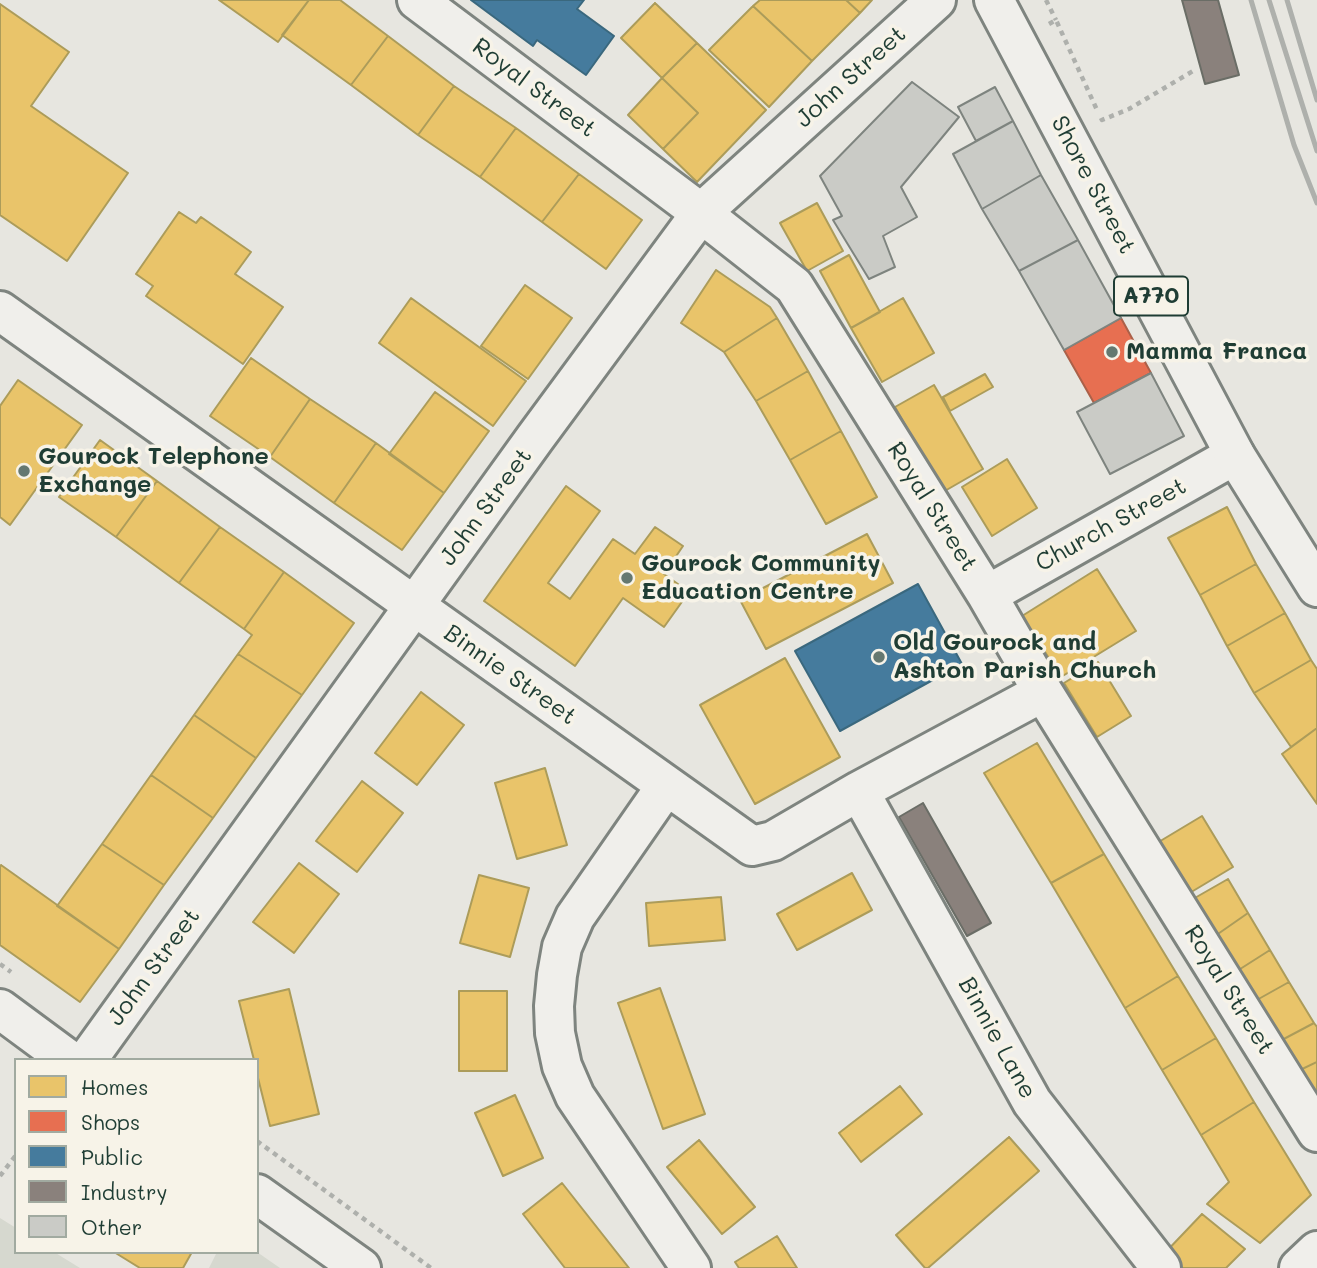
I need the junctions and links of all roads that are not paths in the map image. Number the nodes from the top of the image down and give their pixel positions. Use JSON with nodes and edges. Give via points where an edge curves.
{"nodes":[{"id":1,"x":417,"y":0,"type":"edge"},
{"id":2,"x":936,"y":0,"type":"edge"},
{"id":3,"x":994,"y":0,"type":"edge"},
{"id":4,"x":701,"y":213,"type":"junction"},
{"id":5,"x":0,"y":311,"type":"edge"},
{"id":6,"x":1235,"y":455,"type":"junction"},
{"id":7,"x":1317,"y":587,"type":"edge"},
{"id":8,"x":987,"y":594,"type":"junction"},
{"id":9,"x":414,"y":607,"type":"junction"},
{"id":10,"x":1043,"y":692,"type":"junction"},
{"id":11,"x":666,"y":786,"type":"junction"},
{"id":12,"x":859,"y":791,"type":"junction"},
{"id":13,"x":0,"y":1009,"type":"edge"},
{"id":14,"x":66,"y":1058,"type":"edge"},
{"id":15,"x":88,"y":1058,"type":"edge"},
{"id":16,"x":1317,"y":1132,"type":"edge"},
{"id":17,"x":259,"y":1195,"type":"edge"},
{"id":18,"x":1317,"y":1251,"type":"edge"},
{"id":19,"x":361,"y":1268,"type":"edge"},
{"id":20,"x":691,"y":1268,"type":"edge"},
{"id":21,"x":1161,"y":1268,"type":"edge"},
{"id":22,"x":1299,"y":1268,"type":"edge"}],
"edges":[{"from":1,"to":4,"type":"street","name":"Royal Street"},
{"from":2,"to":4,"type":"street","name":"John Street"},
{"from":3,"to":6,"type":"street","name":"Shore Street","number":"A770"},
{"from":4,"to":8,"type":"street","name":"Royal Street","via":[[794,286]]},
{"from":4,"to":9,"type":"street","name":"John Street"},
{"from":5,"to":9,"type":"street","name":"Binnie Street"},
{"from":6,"to":7,"type":"street","name":"Shore Street","number":"A770"},
{"from":6,"to":8,"type":"street","name":"Church Street"},
{"from":8,"to":10,"type":"street","name":"Royal Street"},
{"from":9,"to":11,"type":"street","name":"Binnie Street"},
{"from":9,"to":15,"type":"street","name":"John Street"},
{"from":10,"to":12,"type":"street","name":"Binnie Street"},
{"from":10,"to":16,"type":"street","name":"Royal Street"},
{"from":11,"to":12,"type":"street","name":"Binnie Street","via":[[752,846],[773,841]]},
{"from":11,"to":20,"type":"street","via":[[575,916],[557,975],[555,1033],[575,1096]]},
{"from":12,"to":21,"type":"street","name":"Binnie Lane","via":[[1032,1102]]},
{"from":13,"to":14,"type":"street"},
{"from":17,"to":19,"type":"street"},
{"from":18,"to":22,"type":"street"}]}
